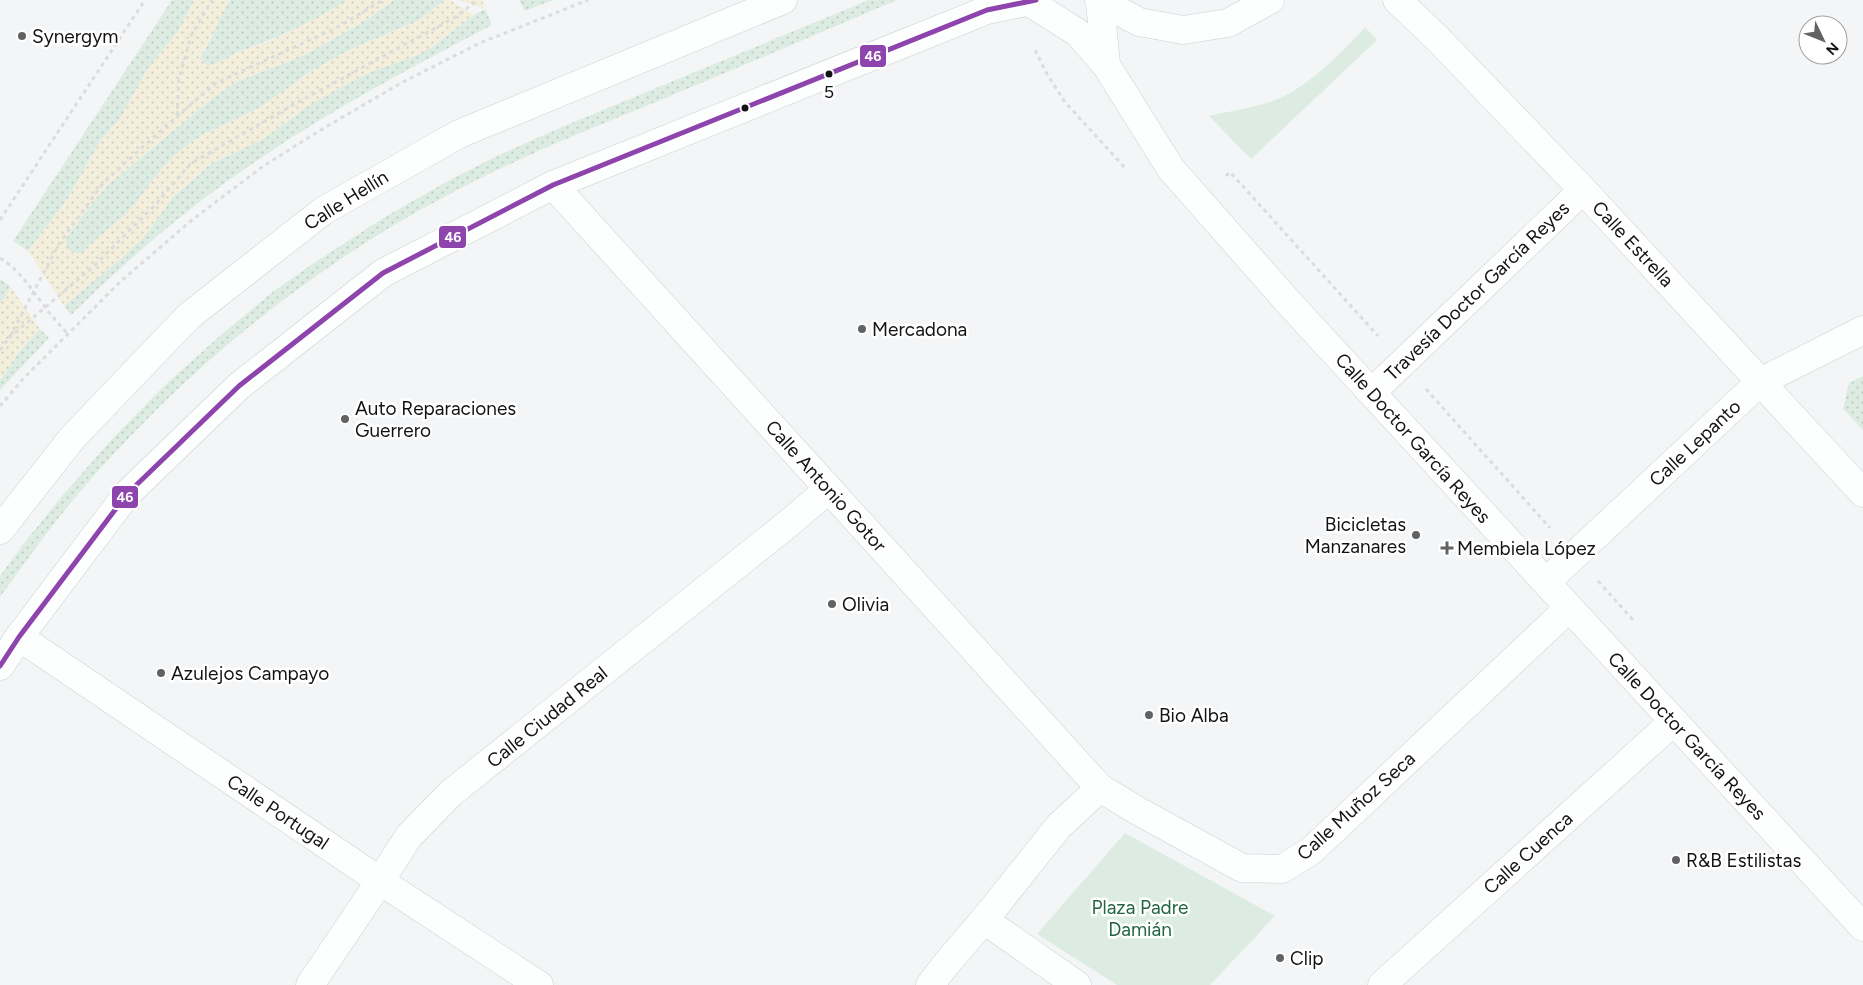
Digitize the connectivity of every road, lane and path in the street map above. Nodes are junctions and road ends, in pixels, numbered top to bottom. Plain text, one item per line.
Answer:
1 (145, 0) edge
2 (212, 0) edge
3 (383, 0) edge
4 (478, 0) edge
5 (588, 0) edge
6 (783, 0) edge
7 (1099, 0) edge
8 (1270, 0) edge
9 (1397, 0) edge
10 (1032, 1) edge
11 (1106, 65) junction
12 (177, 116) junction
13 (553, 185) junction
14 (1583, 190) junction
15 (0, 220) edge
16 (0, 258) edge
17 (34, 291) junction
18 (45, 308) junction
19 (1863, 330) edge
20 (68, 334) junction
21 (9, 338) junction
22 (0, 350) edge
23 (1760, 382) junction
24 (1372, 392) junction
25 (0, 406) edge
26 (828, 489) junction
27 (1863, 493) edge
28 (0, 530) edge
29 (1546, 582) junction
30 (1569, 608) junction
31 (19, 637) junction
32 (0, 666) edge
33 (1674, 721) junction
34 (1100, 788) junction
35 (380, 881) junction
36 (984, 920) junction
37 (1863, 927) edge
38 (310, 985) edge
39 (539, 985) edge
40 (930, 985) edge
41 (1077, 985) edge
42 (1382, 985) edge

1 - 15 path
2 - 12 path
3 - 12 path
4 - 18 path
5 - 20 path
6 - 28 street, Calle Hellín
7 - 8 street
7 - 11 street, Calle Doctor García Reyes
9 - 14 street, Calle Estrella
10 - 11 street, Calle Doctor García Reyes
10 - 13 street
11 - 24 street, Calle Doctor García Reyes
12 - 17 path
13 - 26 street, Calle Antonio Gotor
13 - 31 street
14 - 23 street, Calle Estrella
14 - 24 street, Travesía Doctor García Reyes
16 - 17 path
17 - 18 path
17 - 21 path
18 - 20 path
18 - 21 path
19 - 23 street, Calle Lepanto
20 - 25 path
21 - 22 path
23 - 27 street, Calle Estrella
23 - 29 street, Calle Lepanto
24 - 29 street, Calle Doctor García Reyes
26 - 34 street, Calle Antonio Gotor
26 - 35 street, Calle Ciudad Real
29 - 30 street, Calle Doctor García Reyes
30 - 33 street, Calle Doctor García Reyes
30 - 34 street, Calle Muñoz Seca
31 - 32 street
31 - 35 street, Calle Portugal
33 - 37 street, Calle Doctor García Reyes
33 - 42 street, Calle Cuenca
34 - 36 street
35 - 38 street, Calle Ciudad Real
35 - 39 street, Calle Portugal
36 - 40 street
36 - 41 street

